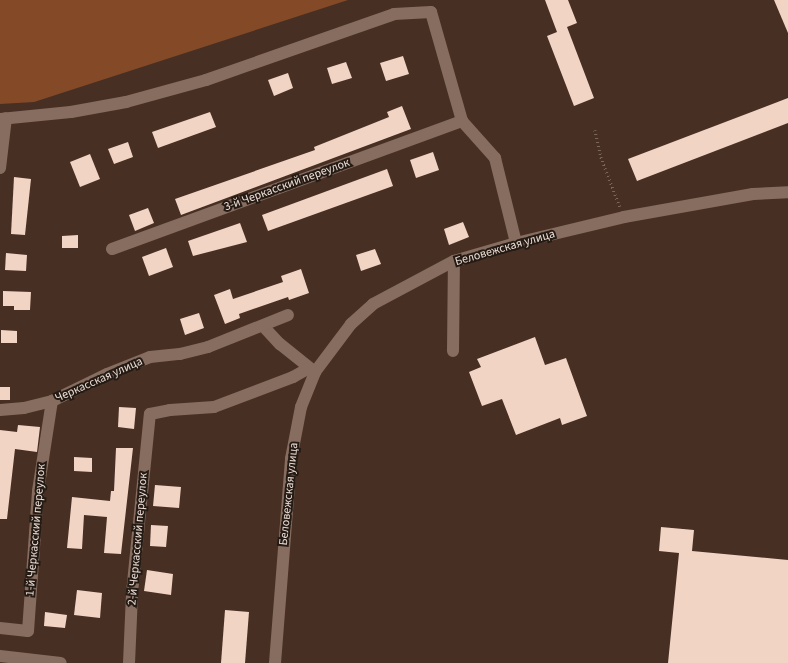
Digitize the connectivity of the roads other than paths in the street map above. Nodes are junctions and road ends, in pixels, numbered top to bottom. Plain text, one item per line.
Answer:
1 (3, 118) edge
2 (462, 121) junction
3 (0, 168) edge
4 (788, 192) edge
5 (516, 243) junction
6 (112, 249) dead end
7 (454, 261) junction
8 (288, 315) dead end
9 (263, 326) junction
10 (453, 351) dead end
11 (312, 370) junction
12 (52, 401) junction
13 (0, 410) edge
14 (0, 628) edge
15 (0, 656) edge
16 (61, 663) edge
17 (129, 663) edge
18 (275, 663) edge

1 - 2 street
1 - 3 street
2 - 5 street
2 - 6 street, 3-й Черкасский переулок
4 - 5 street, Беловежская улица
5 - 7 street, Беловежская улица
7 - 10 street
7 - 11 street, Беловежская улица
8 - 9 street, Черкасская улица
9 - 11 street
9 - 12 street, Черкасская улица
11 - 17 street, 2-й Черкасский переулок
11 - 18 street, Беловежская улица
12 - 13 street, Черкасская улица
12 - 14 street, 1-й Черкасский переулок
15 - 16 street

